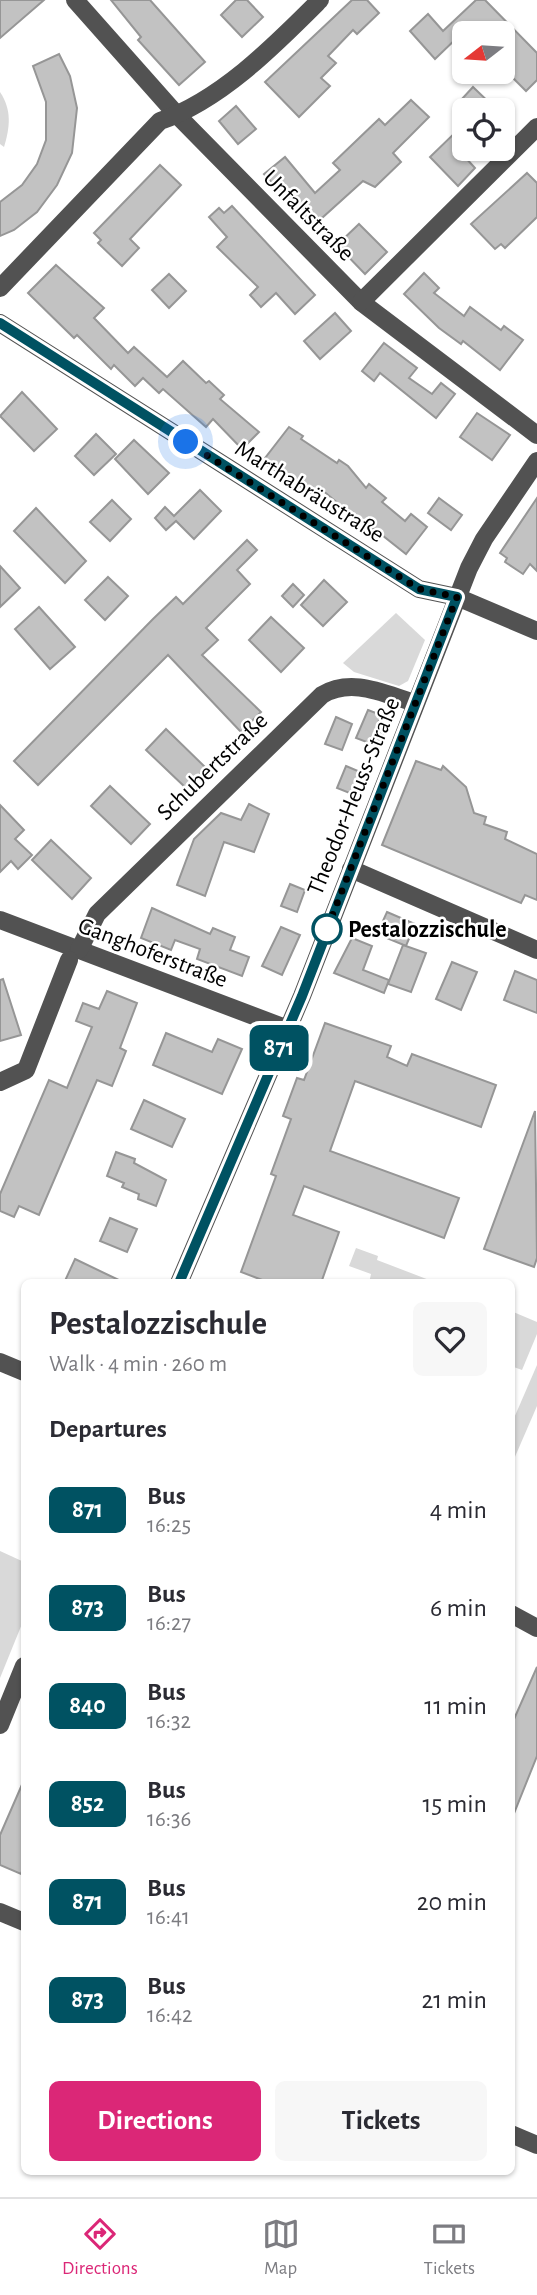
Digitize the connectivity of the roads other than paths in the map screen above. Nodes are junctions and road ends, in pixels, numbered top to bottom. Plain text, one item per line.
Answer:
1 (75, 0) edge
2 (320, 0) edge
3 (177, 115) junction
4 (537, 127) edge
5 (0, 288) edge
6 (361, 302) junction
7 (0, 323) edge
8 (537, 435) edge
9 (537, 461) edge
10 (457, 597) junction
11 (537, 631) edge
12 (415, 704) junction
13 (351, 869) junction
14 (0, 920) edge
15 (537, 950) edge
16 (74, 955) junction
17 (288, 1029) junction
18 (0, 1082) edge
19 (181, 1279) edge
20 (0, 1363) edge
21 (21, 1371) edge
22 (515, 1616) edge
23 (537, 1628) edge
24 (21, 1673) edge
25 (0, 1725) edge
26 (0, 1912) edge
27 (21, 1921) edge
28 (515, 2136) edge
29 (537, 2145) edge

1 - 3 street, Unfaltstraße
2 - 3 street
3 - 5 street
3 - 6 street, Unfaltstraße
4 - 6 street
6 - 8 street, Unfaltstraße
7 - 10 street, Marthabräustraße
9 - 10 street, Theodor-Heuss-Straße
10 - 11 street, Marthabräustraße
10 - 12 street, Theodor-Heuss-Straße
12 - 13 street, Theodor-Heuss-Straße
12 - 16 street, Schubertstraße
13 - 15 street
13 - 17 street, Theodor-Heuss-Straße
14 - 16 street, Ganghoferstraße
16 - 17 street, Ganghoferstraße
16 - 18 street, Schubertstraße
17 - 19 street, Theodor-Heuss-Straße
20 - 21 street
22 - 23 street
24 - 25 street
26 - 27 street
28 - 29 street

